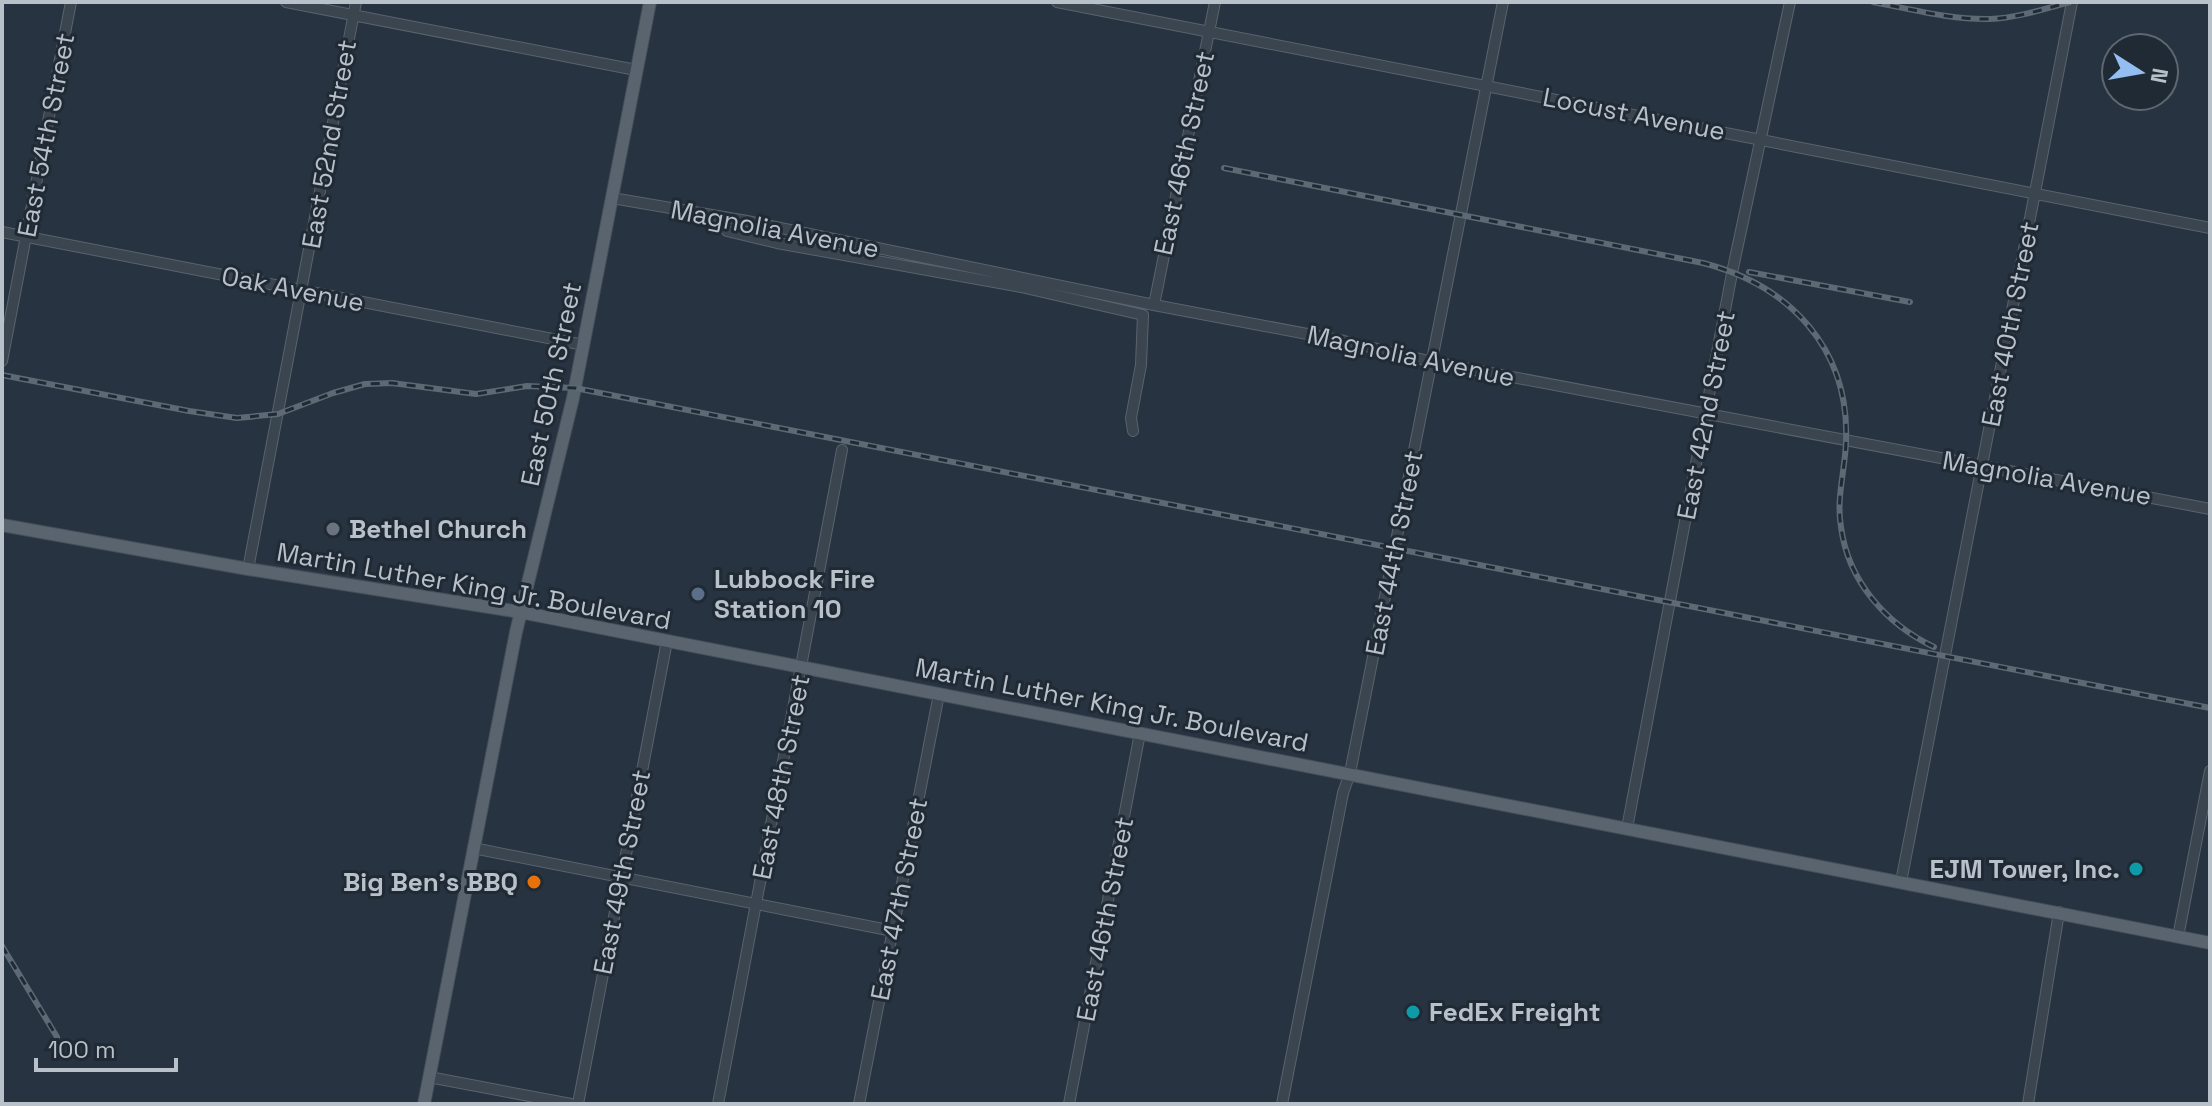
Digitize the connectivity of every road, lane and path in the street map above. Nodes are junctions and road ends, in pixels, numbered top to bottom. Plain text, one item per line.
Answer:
1 (71, 2) edge
2 (286, 2) edge
3 (356, 2) edge
4 (650, 2) edge
5 (1057, 2) edge
6 (1215, 2) edge
7 (1503, 2) edge
8 (1790, 2) edge
9 (2072, 2) edge
10 (353, 15) junction
11 (1209, 32) junction
12 (636, 70) junction
13 (1487, 85) junction
14 (1763, 138) junction
15 (2036, 192) junction
16 (612, 198) junction
17 (2210, 228) edge
18 (727, 231) dead end
19 (2, 232) edge
20 (26, 237) junction
21 (303, 291) junction
22 (1154, 305) junction
23 (584, 345) junction
24 (2, 361) edge
25 (1433, 362) junction
26 (1707, 414) junction
27 (1133, 431) dead end
28 (842, 450) dead end
29 (1983, 467) junction
30 (2210, 509) edge
31 (2, 525) edge
32 (248, 569) junction
33 (520, 612) junction
34 (667, 641) junction
35 (803, 668) junction
36 (939, 694) junction
37 (1140, 733) junction
38 (2210, 771) edge
39 (1350, 773) junction
40 (1627, 828) junction
41 (473, 848) junction
42 (622, 877) junction
43 (1901, 882) junction
44 (757, 905) junction
45 (2059, 912) junction
46 (893, 931) junction
47 (2178, 937) junction
48 (2210, 943) edge
49 (429, 1077) junction
50 (424, 1104) edge
51 (571, 1104) edge
52 (578, 1104) edge
53 (718, 1104) edge
54 (859, 1104) edge
55 (1069, 1104) edge
56 (1282, 1104) edge
57 (2028, 1104) edge

1 - 20 street, East 54th Street
2 - 10 street
3 - 10 street, East 52nd Street
4 - 12 main road, East 50th Street
5 - 11 street, Locust Avenue
6 - 11 street, East 46th Street
7 - 13 street, East 44th Street
8 - 14 street, East 42nd Street
9 - 15 street, East 40th Street
10 - 12 street
10 - 21 street, East 52nd Street
11 - 13 street, Locust Avenue
11 - 22 street, East 46th Street
12 - 16 main road, East 50th Street
13 - 14 street, Locust Avenue
13 - 25 street, East 44th Street
14 - 15 street, Locust Avenue
14 - 26 street, East 42nd Street
15 - 17 street, Locust Avenue
15 - 29 street, East 40th Street
16 - 22 street, Magnolia Avenue
16 - 23 main road, East 50th Street
18 - 27 street
19 - 20 street, Oak Avenue
20 - 21 street, Oak Avenue
20 - 24 street, East 54th Street
21 - 23 street, Oak Avenue
21 - 32 street, East 52nd Street
22 - 25 street, Magnolia Avenue
23 - 33 main road, East 50th Street
25 - 26 street, Magnolia Avenue
25 - 39 street, East 44th Street
26 - 29 street, Magnolia Avenue
26 - 40 street, East 42nd Street
28 - 35 street, East 48th Street
29 - 30 street, Magnolia Avenue
29 - 43 street, East 40th Street
31 - 32 main road, Martin Luther King Jr. Boulevard
32 - 33 main road, Martin Luther King Jr. Boulevard
33 - 34 main road, Martin Luther King Jr. Boulevard
33 - 41 main road, East 50th Street
34 - 35 main road, Martin Luther King Jr. Boulevard
34 - 42 street, East 49th Street
35 - 36 main road, Martin Luther King Jr. Boulevard
35 - 44 street, East 48th Street
36 - 37 main road, Martin Luther King Jr. Boulevard
36 - 46 street, East 47th Street
37 - 39 main road, Martin Luther King Jr. Boulevard
37 - 55 street, East 46th Street
38 - 47 street
39 - 40 main road, Martin Luther King Jr. Boulevard
39 - 56 street, East 44th Street
40 - 43 main road, Martin Luther King Jr. Boulevard
41 - 42 street
41 - 49 main road, East 50th Street
42 - 44 street
42 - 52 street, East 49th Street
43 - 45 main road, Martin Luther King Jr. Boulevard
44 - 46 street
44 - 53 street, East 48th Street
45 - 47 main road, Martin Luther King Jr. Boulevard
45 - 57 street
46 - 54 street, East 47th Street
47 - 48 main road, Martin Luther King Jr. Boulevard
49 - 50 main road, East 50th Street
49 - 51 street

